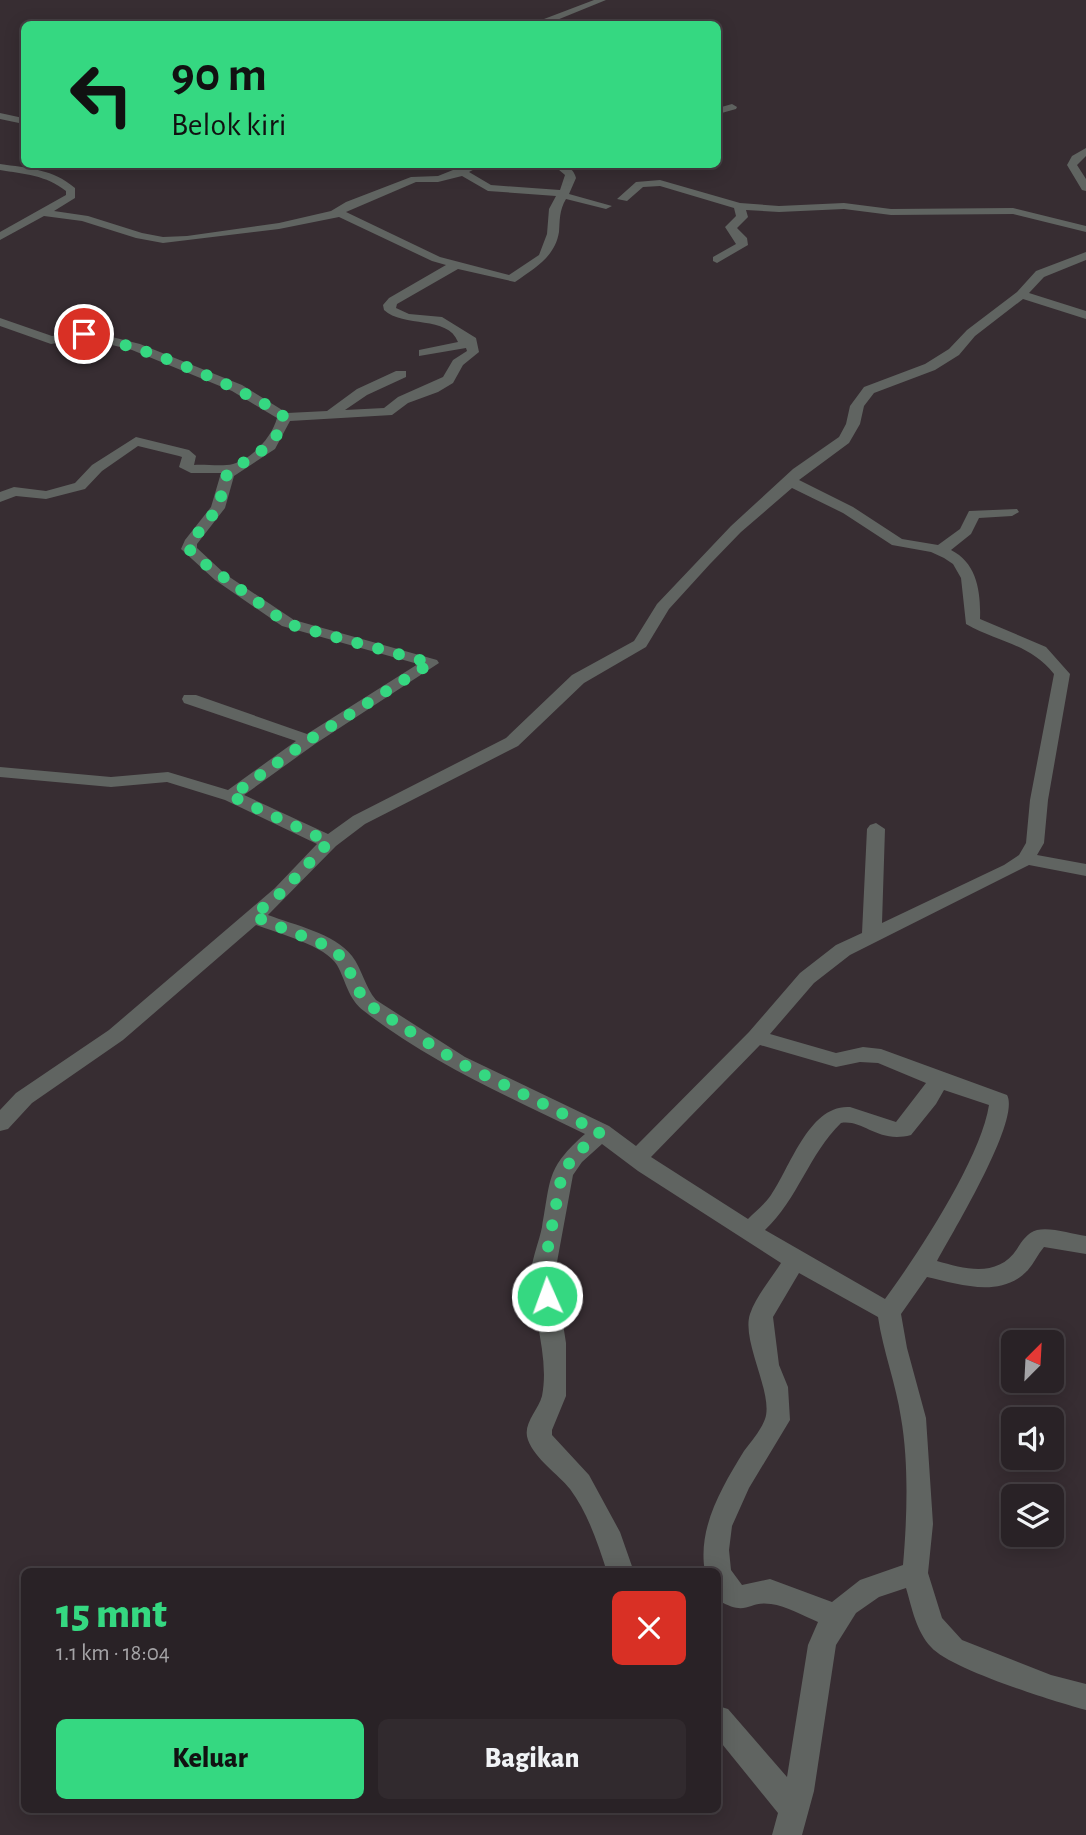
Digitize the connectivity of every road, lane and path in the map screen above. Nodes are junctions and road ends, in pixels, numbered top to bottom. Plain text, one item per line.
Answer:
1 (602, 0) edge
2 (547, 21) edge
3 (732, 107) dead end
4 (721, 110) edge
5 (0, 116) edge
6 (19, 120) dead end
7 (1086, 151) edge
8 (0, 167) edge
9 (463, 168) edge
10 (564, 168) edge
11 (462, 173) junction
12 (1086, 188) edge
13 (561, 194) junction
14 (623, 199) dead end
15 (606, 206) dead end
16 (739, 206) junction
17 (45, 213) junction
18 (336, 213) junction
19 (1086, 229) edge
20 (0, 237) edge
21 (1086, 256) edge
22 (717, 259) dead end
23 (454, 266) junction
24 (1023, 293) junction
25 (1086, 305) edge
26 (1086, 315) edge
27 (0, 322) edge
28 (461, 334) junction
29 (424, 353) dead end
30 (401, 374) dead end
31 (331, 414) junction
32 (284, 417) junction
33 (235, 468) junction
34 (791, 481) junction
35 (0, 498) edge
36 (1012, 512) dead end
37 (941, 550) junction
38 (190, 699) dead end
39 (309, 740) junction
40 (0, 772) edge
41 (231, 796) junction
42 (876, 829) dead end
43 (329, 842) junction
44 (1026, 859) junction
45 (1086, 870) edge
46 (253, 916) junction
47 (872, 935) junction
48 (756, 1037) junction
49 (938, 1080) junction
50 (0, 1123) edge
51 (600, 1132) junction
52 (637, 1158) junction
53 (750, 1230) junction
54 (1086, 1245) edge
55 (796, 1260) junction
56 (922, 1267) junction
57 (889, 1312) junction
58 (620, 1568) edge
59 (718, 1568) edge
60 (915, 1573) junction
61 (721, 1576) edge
62 (836, 1616) junction
63 (1086, 1698) edge
64 (721, 1722) edge
65 (791, 1822) edge

1 - 2 street
3 - 4 street
5 - 6 street
7 - 12 street
8 - 17 street
9 - 11 street
10 - 13 street
11 - 13 street
11 - 18 street
13 - 15 street
13 - 23 street
14 - 16 street
16 - 19 street
16 - 22 street
17 - 18 street
17 - 20 street
18 - 23 street
21 - 24 street
23 - 28 street
24 - 25 street
24 - 26 street
24 - 34 street
27 - 32 street
28 - 29 street
28 - 31 street
30 - 31 street
31 - 32 street
32 - 33 street
33 - 35 street
33 - 39 street
34 - 37 street
34 - 43 street
36 - 37 street
37 - 44 street
38 - 39 street
39 - 41 street
40 - 41 street
41 - 43 street
42 - 47 street
43 - 46 street
44 - 45 street
44 - 47 street
46 - 50 street
46 - 51 street
47 - 48 street
48 - 49 street
48 - 52 street
49 - 53 street
49 - 56 street
51 - 52 street
51 - 58 street
52 - 53 street
53 - 55 street
54 - 56 street
55 - 57 street
55 - 59 street
56 - 57 street
57 - 60 street
60 - 62 street
60 - 63 street
61 - 62 street
62 - 65 street
64 - 65 street

